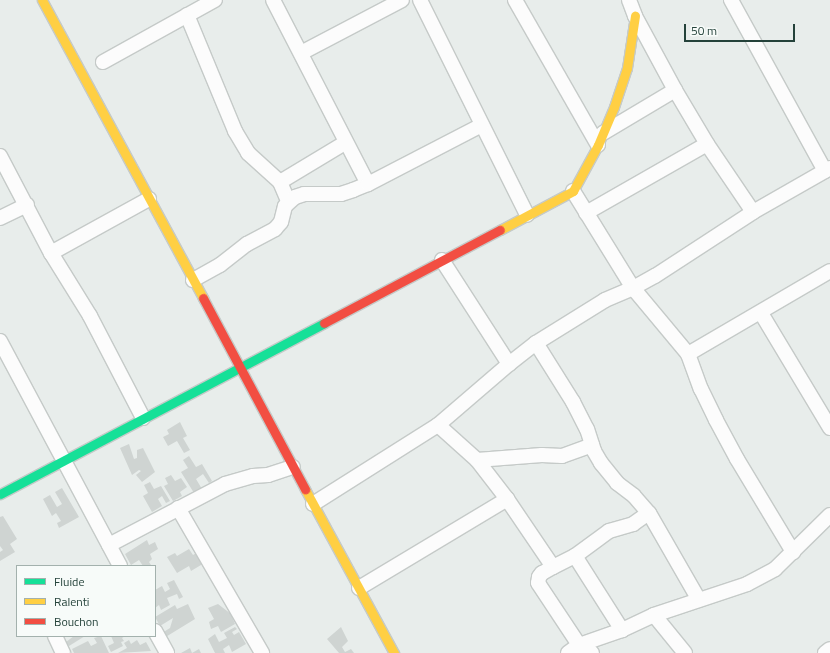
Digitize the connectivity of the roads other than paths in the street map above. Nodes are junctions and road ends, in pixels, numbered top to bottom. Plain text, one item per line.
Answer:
1 (42, 0) edge
2 (215, 0) edge
3 (273, 0) edge
4 (402, 0) edge
5 (420, 0) edge
6 (515, 0) edge
7 (629, 0) edge
8 (731, 0) edge
9 (187, 15) junction
10 (635, 16) junction
11 (301, 53) junction
12 (103, 62) dead end
13 (675, 90) junction
14 (482, 125) junction
15 (600, 139) junction
16 (345, 143) junction
17 (707, 144) junction
18 (0, 156) edge
19 (827, 170) edge
20 (280, 182) junction
21 (368, 184) junction
22 (573, 191) junction
23 (149, 199) junction
24 (288, 201) junction
25 (27, 205) junction
26 (753, 212) junction
27 (586, 213) junction
28 (527, 215) junction
29 (0, 218) edge
30 (51, 253) junction
31 (442, 260) junction
32 (830, 271) edge
33 (193, 280) junction
34 (633, 288) junction
35 (761, 313) junction
36 (0, 341) edge
37 (536, 344) junction
38 (688, 354) junction
39 (509, 364) junction
40 (240, 367) junction
41 (143, 418) junction
42 (438, 425) junction
43 (830, 428) edge
44 (592, 445) junction
45 (64, 460) junction
46 (477, 460) junction
47 (293, 467) junction
48 (0, 494) edge
49 (507, 499) junction
50 (313, 504) junction
51 (178, 508) junction
52 (649, 513) junction
53 (830, 515) edge
54 (109, 545) junction
55 (793, 552) junction
56 (575, 556) junction
57 (119, 565) edge
58 (553, 567) junction
59 (358, 588) junction
60 (698, 600) junction
61 (654, 615) junction
62 (622, 630) junction
63 (156, 633) edge
64 (55, 637) edge
65 (573, 649) edge
66 (830, 650) edge
67 (391, 652) edge
68 (63, 653) edge
69 (167, 653) edge
70 (262, 653) edge
71 (592, 653) edge
72 (685, 653) edge
73 (825, 653) edge

1 - 23 street
2 - 9 street
3 - 11 street
4 - 11 street
5 - 14 street
6 - 15 street
7 - 10 street
8 - 19 street
9 - 12 street
9 - 20 street
10 - 13 street
10 - 15 street
11 - 16 street
13 - 15 street
13 - 17 street
14 - 21 street
14 - 28 street
15 - 22 street
16 - 20 street
16 - 21 street
17 - 26 street
17 - 27 street
18 - 25 street
19 - 26 street
20 - 24 street
21 - 24 street
22 - 27 street
22 - 28 street
23 - 30 street
23 - 33 street
24 - 33 street
25 - 29 street
25 - 30 street
26 - 34 street
27 - 34 street
28 - 31 street
30 - 41 street
31 - 39 street
31 - 40 street
32 - 35 street
33 - 40 street
34 - 37 street
34 - 38 street
35 - 38 street
35 - 43 street
36 - 45 street
37 - 39 street
37 - 44 street
38 - 55 street
39 - 42 street
40 - 41 street
40 - 47 street
41 - 45 street
42 - 46 street
42 - 50 street
44 - 46 street
44 - 52 street
45 - 48 street
45 - 54 street
46 - 49 street
47 - 50 street
47 - 51 street
49 - 58 street
49 - 59 street
50 - 59 street
51 - 54 street
51 - 70 street
52 - 56 street
52 - 60 street
53 - 55 street
54 - 57 street
55 - 60 street
56 - 58 street
56 - 62 street
58 - 65 street
59 - 67 street
60 - 61 street
61 - 62 street
61 - 72 street
62 - 65 street
63 - 69 street
64 - 68 street
65 - 71 street
66 - 73 street

